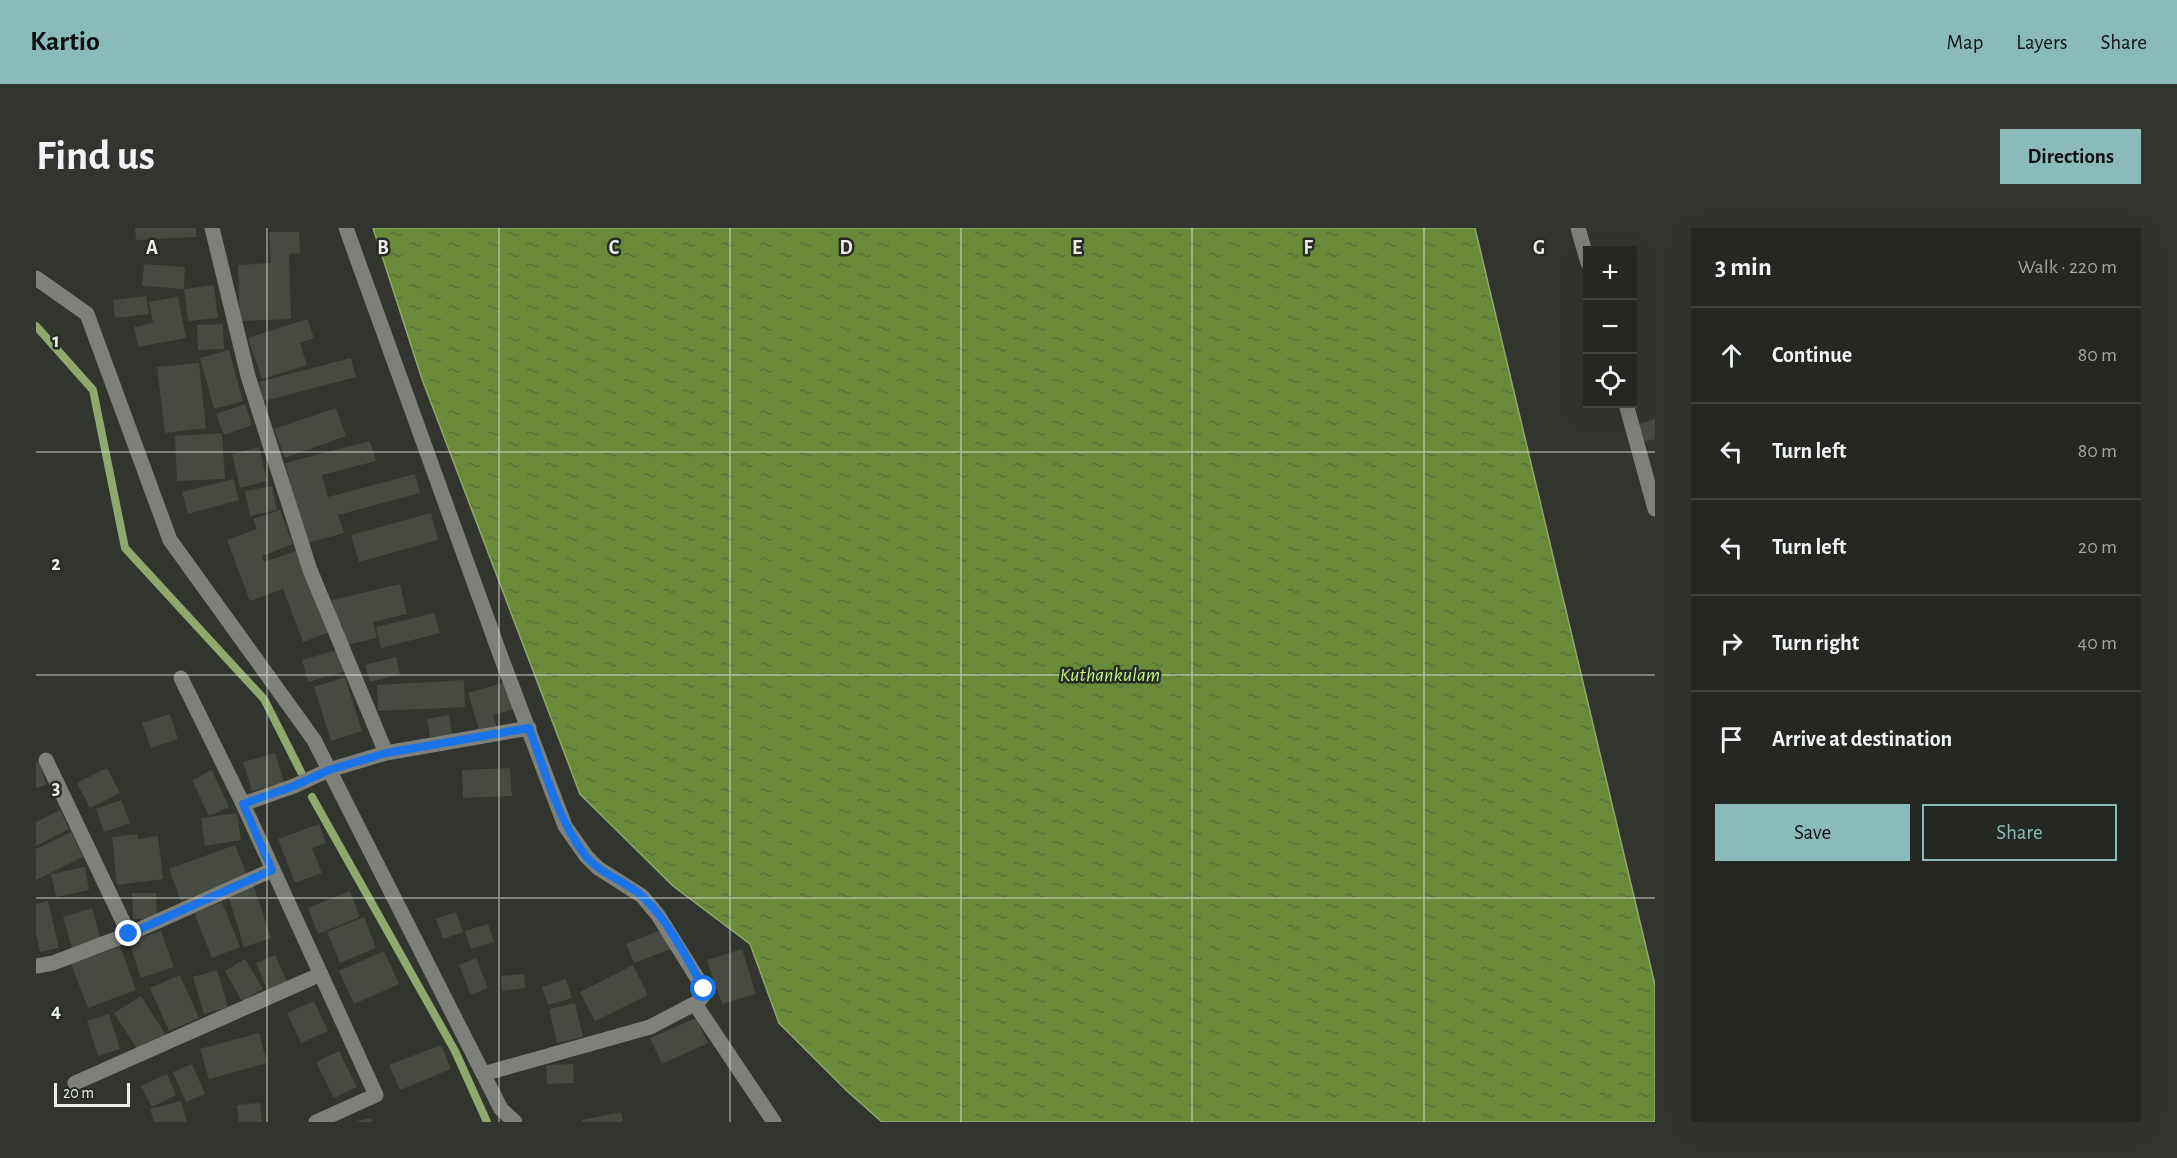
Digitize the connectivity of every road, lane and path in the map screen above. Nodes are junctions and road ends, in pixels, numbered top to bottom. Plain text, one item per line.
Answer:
1 (212, 228) edge
2 (346, 228) edge
3 (1578, 228) edge
4 (1583, 247) edge
5 (36, 278) edge
6 (1627, 408) edge
7 (1655, 509) edge
8 (181, 678) dead end
9 (529, 728) junction
10 (386, 753) junction
11 (46, 760) dead end
12 (329, 770) junction
13 (243, 804) junction
14 (272, 870) junction
15 (129, 934) junction
16 (36, 966) edge
17 (321, 974) junction
18 (695, 1004) junction
19 (483, 1074) junction
20 (75, 1083) dead end
21 (316, 1122) edge
22 (515, 1122) edge
23 (774, 1122) edge

1 - 10 street
2 - 9 street
3 - 4 street
5 - 12 street
6 - 7 street
8 - 13 street
9 - 10 street
9 - 18 street
10 - 12 street
11 - 15 street
12 - 13 street
12 - 19 street
13 - 14 street
14 - 15 street
14 - 17 street
15 - 16 street
17 - 20 street
17 - 21 street
18 - 19 street
18 - 23 street
19 - 22 street

